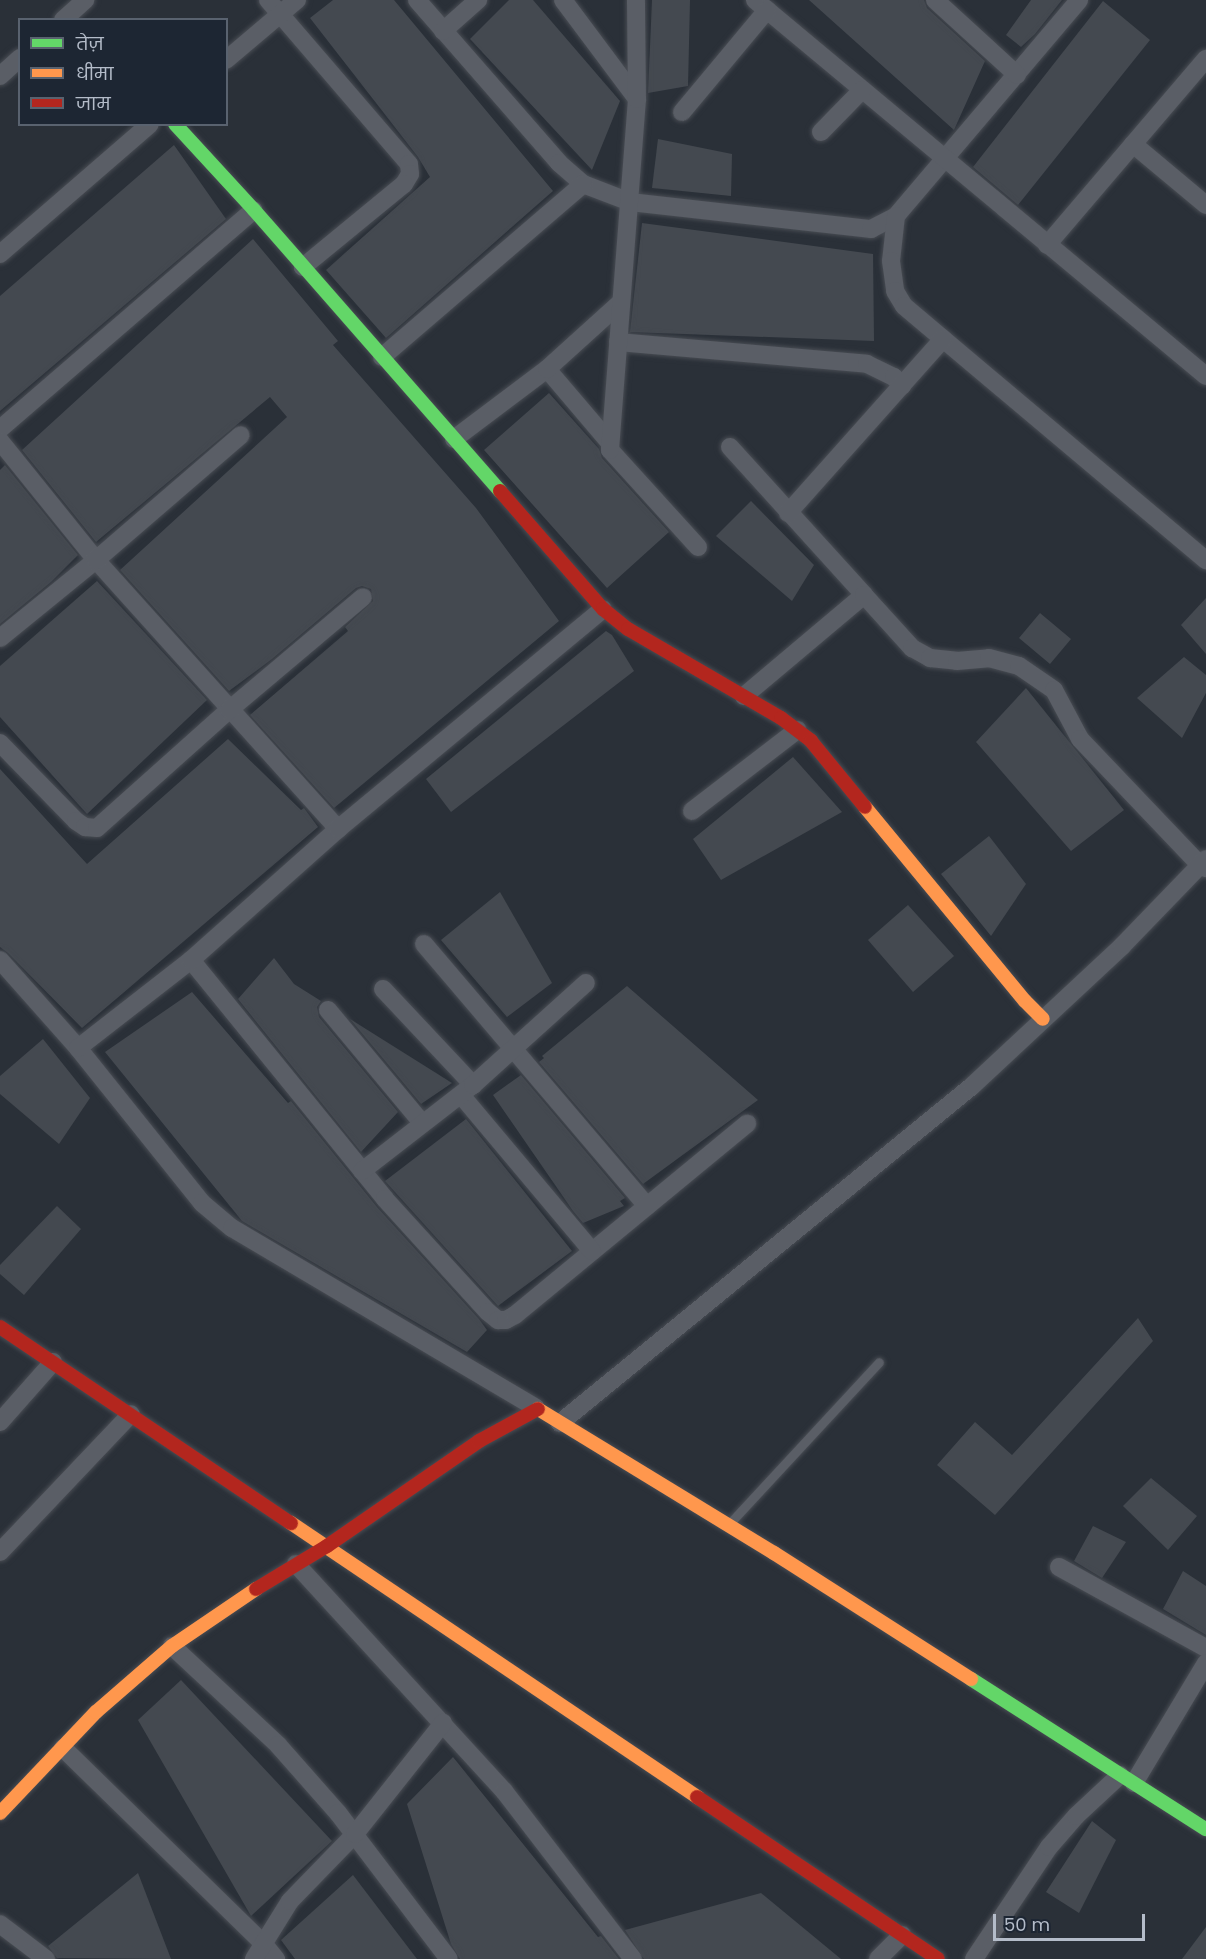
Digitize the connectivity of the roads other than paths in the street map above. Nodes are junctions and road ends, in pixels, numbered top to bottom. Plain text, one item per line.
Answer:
1 (85, 0) edge
2 (268, 0) edge
3 (297, 0) edge
4 (417, 0) edge
5 (478, 0) edge
6 (563, 0) edge
7 (636, 0) edge
8 (935, 0) edge
9 (1079, 0) edge
10 (761, 5) edge
11 (280, 14) junction
12 (65, 18) edge
13 (443, 31) junction
14 (228, 58) edge
15 (1206, 59) edge
16 (18, 60) edge
17 (0, 75) edge
18 (1017, 75) junction
19 (862, 90) junction
20 (637, 99) junction
21 (682, 112) dead end
22 (148, 126) edge
23 (177, 126) edge
24 (821, 132) dead end
25 (1133, 144) junction
26 (945, 160) junction
27 (583, 184) junction
28 (630, 202) junction
29 (1206, 205) edge
30 (254, 210) junction
31 (896, 216) junction
32 (1047, 245) junction
33 (0, 254) edge
34 (303, 267) junction
35 (620, 303) junction
36 (943, 339) junction
37 (618, 342) junction
38 (382, 357) junction
39 (547, 369) junction
40 (1206, 376) edge
41 (902, 386) junction
42 (0, 429) edge
43 (241, 435) dead end
44 (454, 439) junction
45 (0, 441) edge
46 (730, 447) dead end
47 (610, 450) junction
48 (788, 513) junction
49 (698, 547) dead end
50 (96, 560) junction
51 (1206, 560) edge
52 (864, 595) junction
53 (363, 597) dead end
54 (603, 609) junction
55 (0, 638) edge
56 (744, 696) junction
57 (229, 710) junction
58 (797, 730) junction
59 (0, 743) edge
60 (692, 811) dead end
61 (338, 829) junction
62 (1204, 864) edge
63 (424, 944) dead end
64 (0, 960) edge
65 (191, 960) junction
66 (586, 983) dead end
67 (383, 989) dead end
68 (328, 1010) dead end
69 (1043, 1019) junction
70 (78, 1048) junction
71 (514, 1049) junction
72 (467, 1090) junction
73 (422, 1123) junction
74 (747, 1124) dead end
75 (362, 1171) junction
76 (647, 1206) junction
77 (592, 1251) junction
78 (0, 1327) edge
79 (53, 1362) junction
80 (879, 1362) dead end
81 (536, 1408) junction
82 (131, 1414) junction
83 (0, 1422) edge
84 (560, 1422) junction
85 (728, 1525) junction
86 (327, 1546) junction
87 (0, 1552) edge
88 (296, 1564) junction
89 (1059, 1567) dead end
90 (172, 1646) junction
91 (1206, 1648) edge
92 (1206, 1663) edge
93 (443, 1723) junction
94 (63, 1748) junction
95 (1127, 1779) junction
96 (0, 1813) edge
97 (1206, 1830) edge
98 (355, 1833) junction
99 (0, 1924) edge
100 (902, 1935) junction
101 (263, 1943) junction
102 (46, 1959) edge
103 (254, 1959) edge
104 (276, 1959) edge
105 (449, 1959) edge
106 (633, 1959) edge
107 (878, 1959) edge
108 (938, 1959) edge
109 (974, 1959) edge

1 - 12 street
2 - 11 street
3 - 11 street
4 - 13 street
5 - 13 street
6 - 20 street
7 - 20 street
8 - 18 street
9 - 18 street
10 - 19 street
10 - 21 street
11 - 14 street
11 - 34 street
13 - 27 street
15 - 25 street
16 - 17 street
18 - 26 street
19 - 24 street
19 - 26 street
20 - 28 street
22 - 33 street
23 - 30 street
25 - 29 street
25 - 32 street
26 - 31 street
26 - 32 street
27 - 28 street
27 - 38 street
28 - 31 street
28 - 35 street
30 - 34 street
30 - 42 street
31 - 36 street
32 - 40 street
34 - 38 street
35 - 37 street
35 - 39 street
36 - 41 street
36 - 51 street
37 - 41 street
37 - 47 street
38 - 44 street
39 - 44 street
39 - 47 street
41 - 48 street
43 - 50 street
44 - 54 street
45 - 50 street
46 - 48 street
47 - 49 street
48 - 52 street
50 - 55 street
50 - 57 street
52 - 56 street
52 - 62 street
53 - 57 street
54 - 56 street
54 - 61 street
56 - 58 street
57 - 59 street
57 - 61 street
58 - 60 street
58 - 69 street
61 - 65 street
62 - 69 street
63 - 71 street
64 - 70 street
65 - 70 street
65 - 75 street
66 - 71 street
67 - 72 street
68 - 73 street
69 - 84 street
70 - 81 street
71 - 72 street
71 - 76 street
72 - 73 street
72 - 77 street
73 - 75 street
74 - 76 street
75 - 77 street
76 - 77 street
78 - 79 street
79 - 82 street
79 - 83 street
80 - 85 lane
81 - 84 street
81 - 86 street
82 - 86 street
82 - 87 street
84 - 85 street
85 - 95 street
86 - 88 street
86 - 100 street
88 - 90 street
88 - 93 street
89 - 91 street
90 - 94 street
90 - 98 street
92 - 95 street
93 - 98 street
93 - 106 street
94 - 96 street
94 - 101 street
95 - 97 street
95 - 109 street
98 - 101 street
98 - 105 street
99 - 102 street
100 - 107 street
100 - 108 street
101 - 103 street
101 - 104 street

